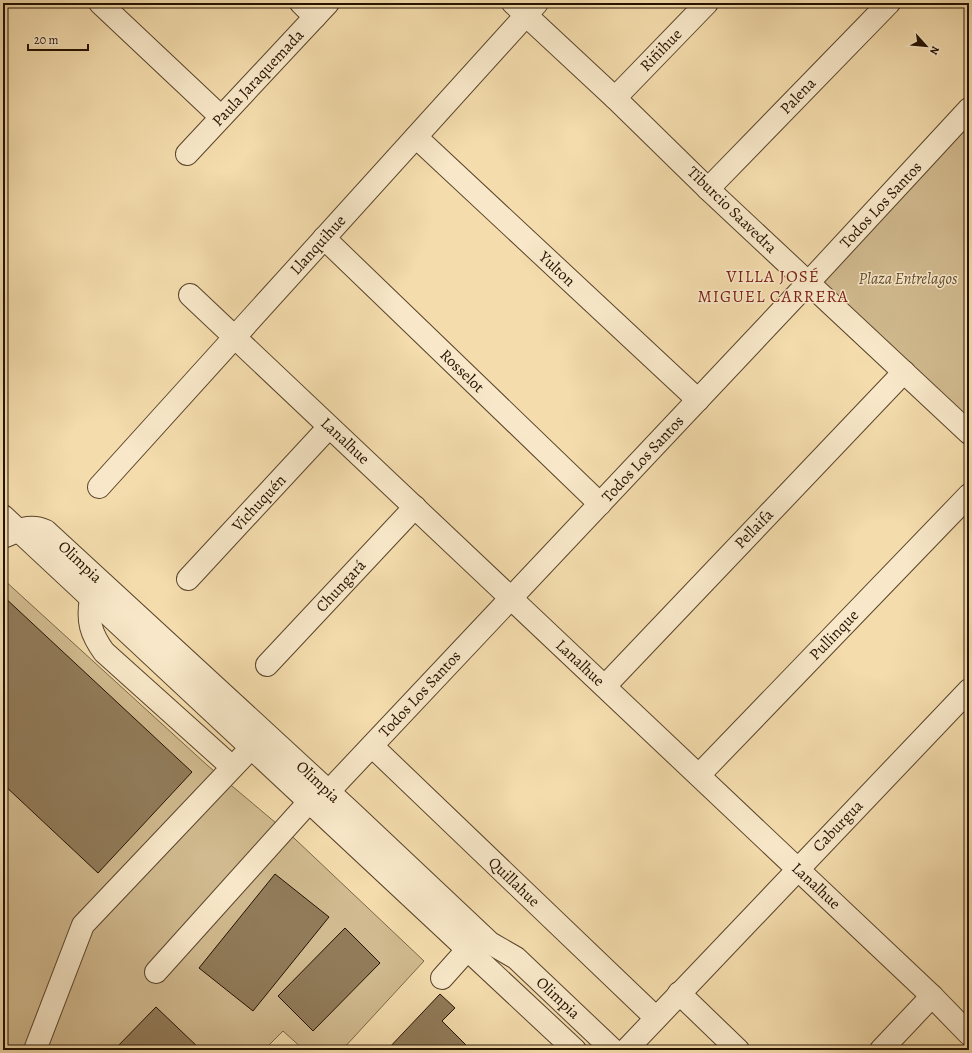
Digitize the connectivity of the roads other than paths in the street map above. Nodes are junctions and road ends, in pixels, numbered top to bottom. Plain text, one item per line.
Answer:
1 (100, 3) edge
2 (706, 3) edge
3 (889, 3) edge
4 (525, 7) edge
5 (315, 8) edge
6 (615, 98) junction
7 (969, 109) edge
8 (221, 117) junction
9 (416, 137) junction
10 (187, 154) dead end
11 (708, 188) junction
12 (324, 238) junction
13 (808, 283) junction
14 (190, 295) dead end
15 (235, 338) junction
16 (904, 372) junction
17 (698, 400) junction
18 (330, 427) junction
19 (969, 433) edge
20 (99, 487) dead end
21 (969, 495) edge
22 (600, 504) junction
23 (415, 507) junction
24 (3, 516) edge
25 (11, 534) edge
26 (188, 579) dead end
27 (511, 598) junction
28 (91, 599) junction
29 (267, 665) dead end
30 (605, 686) junction
31 (969, 690) edge
32 (372, 746) junction
33 (251, 748) junction
34 (232, 767) junction
35 (699, 775) junction
36 (317, 800) junction
37 (798, 869) junction
38 (468, 950) junction
39 (156, 972) dead end
40 (442, 978) dead end
41 (679, 993) junction
42 (932, 996) junction
43 (656, 1018) junction
44 (969, 1034) edge
45 (35, 1050) edge
46 (574, 1050) edge
47 (613, 1050) edge
48 (626, 1050) edge
49 (738, 1050) edge
50 (881, 1050) edge

1 - 8 street
2 - 6 street, Riñihue
3 - 11 street, Palena
4 - 6 street, Tiburcio Saavedra
4 - 9 street, Llanquihue
5 - 8 street, Paula Jaraquemada
6 - 11 street, Tiburcio Saavedra
7 - 13 street, Todos Los Santos
8 - 10 street, Paula Jaraquemada
9 - 12 street, Llanquihue
9 - 17 street, Yulton
11 - 13 street, Tiburcio Saavedra
12 - 15 street, Llanquihue
12 - 22 street, Rosselot
13 - 16 street, Tiburcio Saavedra
13 - 17 street, Todos Los Santos
14 - 15 street, Lanalhue
15 - 18 street, Lanalhue
15 - 20 street, Llanquihue
16 - 19 street, Tiburcio Saavedra
16 - 30 street, Pellaifa
17 - 22 street, Todos Los Santos
18 - 23 street, Lanalhue
18 - 26 street, Vichuquén
21 - 35 street, Pullinque
22 - 27 street, Todos Los Santos
23 - 27 street, Lanalhue
23 - 29 street, Chungará
24 - 25 street, Olimpia
25 - 28 street, Olimpia
25 - 36 street, Olimpia
27 - 30 street, Lanalhue
27 - 32 street, Todos Los Santos
28 - 33 street, Olimpia
28 - 34 street
30 - 35 street, Lanalhue
31 - 37 street, Caburgua
32 - 36 street, Todos Los Santos
32 - 43 street, Quillahue
33 - 34 street
33 - 36 street, Olimpia
34 - 45 street
35 - 37 street, Lanalhue
36 - 38 street, Olimpia
36 - 39 street, Todos Los Santos
36 - 47 street, Olimpia
37 - 41 street, Caburgua
37 - 42 street, Lanalhue
38 - 40 street
38 - 46 street, Olimpia
41 - 43 street, Caburgua
41 - 49 street
42 - 44 street, Lanalhue
42 - 50 street
43 - 48 street, Caburgua

